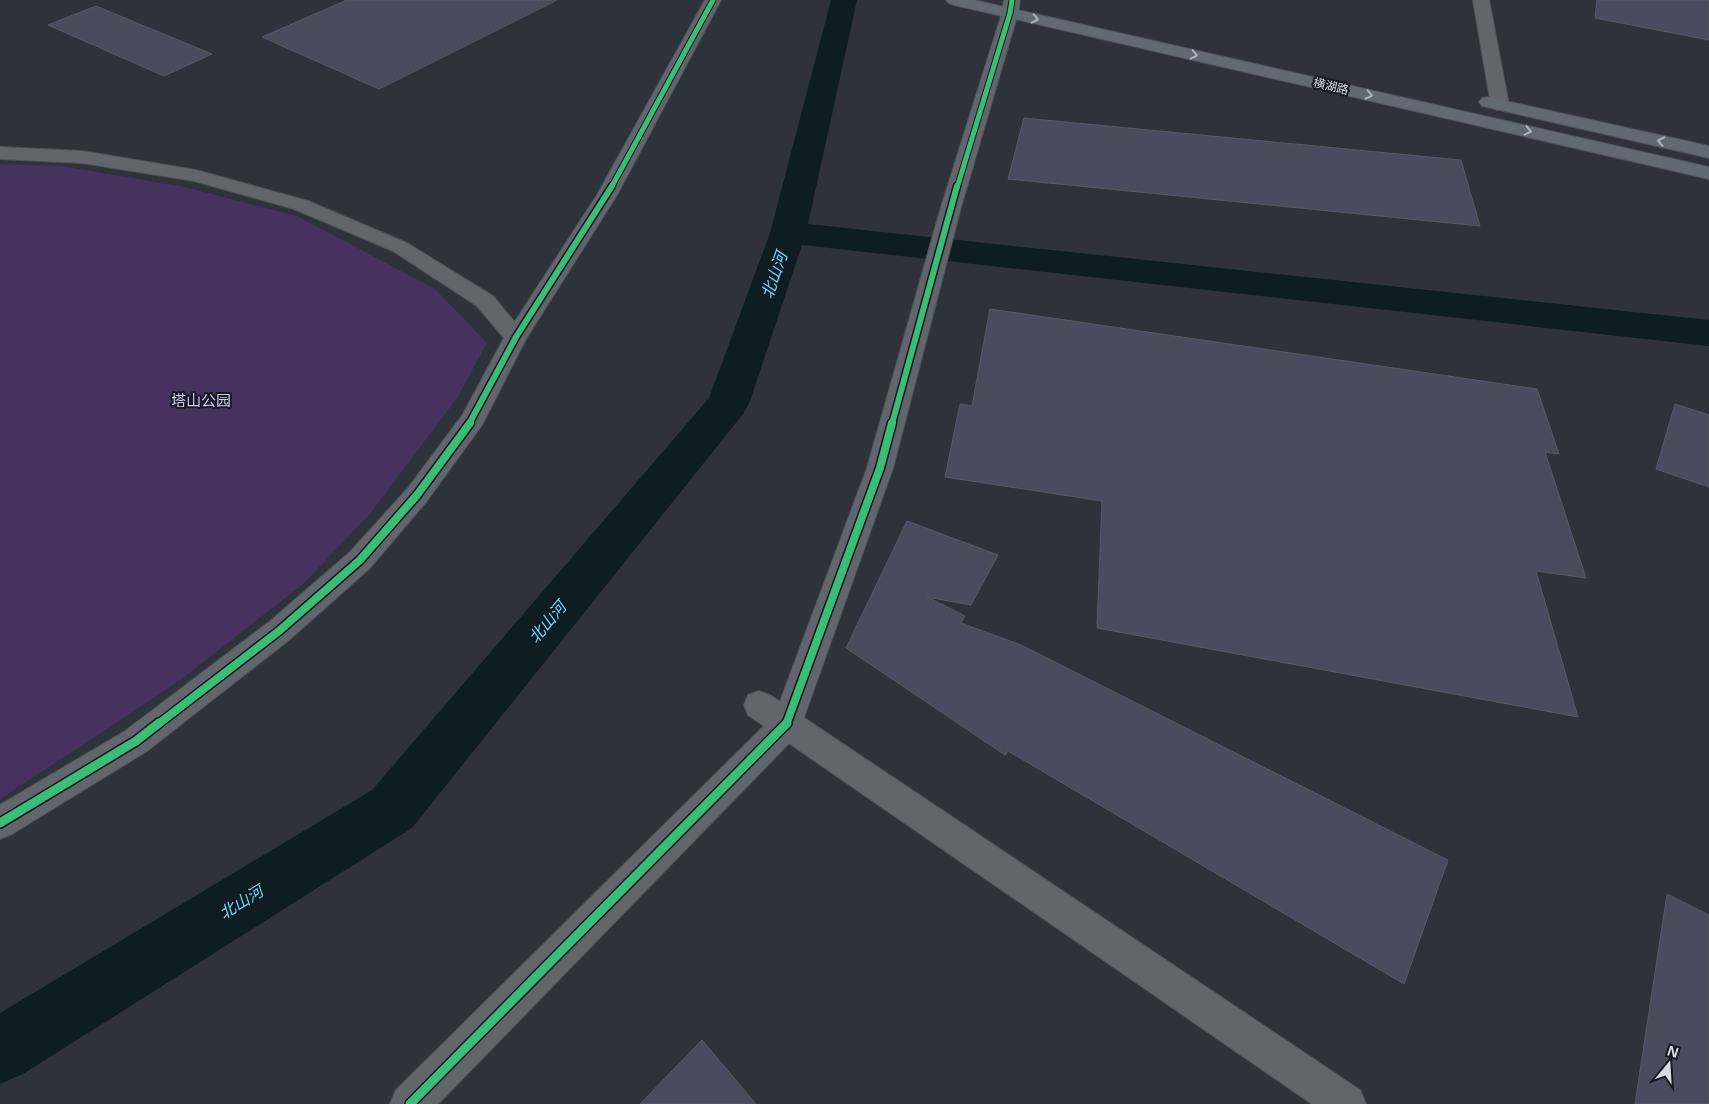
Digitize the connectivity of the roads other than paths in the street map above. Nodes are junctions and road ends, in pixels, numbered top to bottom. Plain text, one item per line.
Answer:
1 (713, 0) edge
2 (954, 0) edge
3 (1481, 0) edge
4 (1011, 7) edge
5 (1471, 98) dead end
6 (1500, 105) junction
7 (1709, 152) edge
8 (0, 153) edge
9 (1709, 173) edge
10 (516, 337) junction
11 (773, 715) junction
12 (0, 823) edge
13 (410, 1104) edge
14 (1346, 1104) edge

1 - 10 street
2 - 4 highway, 横湖路
3 - 6 street
4 -> 9 highway, 横湖路
4 - 11 street
5 - 6 highway
7 -> 6 highway
8 - 10 street
10 - 12 street
11 - 13 street
11 - 14 street

